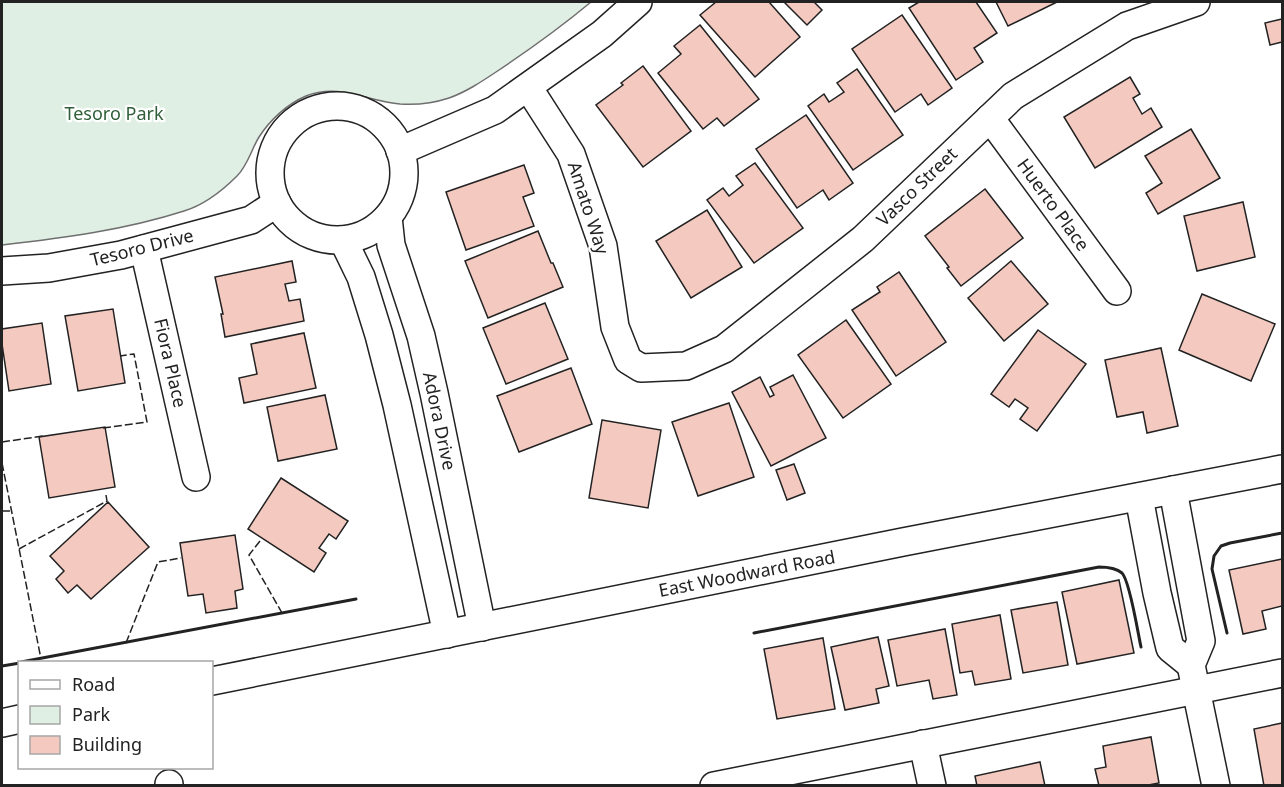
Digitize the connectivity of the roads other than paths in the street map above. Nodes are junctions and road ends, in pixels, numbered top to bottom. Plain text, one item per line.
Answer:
1 (638, 2) edge
2 (1196, 2) edge
3 (528, 87) junction
4 (990, 118) junction
5 (400, 151) junction
6 (277, 203) junction
7 (388, 217) junction
8 (344, 240) junction
9 (144, 249) junction
10 (2, 271) edge
11 (1117, 291) dead end
12 (640, 368) joint
13 (1282, 469) edge
14 (196, 477) dead end
15 (1173, 490) junction
16 (1139, 497) junction
17 (483, 627) junction
18 (447, 634) junction
19 (1282, 673) edge
20 (1193, 677) junction
21 (213, 681) edge
22 (18, 719) edge
23 (2, 723) edge
24 (923, 744) junction
25 (714, 786) edge
26 (932, 786) edge
27 (1216, 786) edge

1 - 3 street
2 - 4 street, Vasco Street
3 - 5 street
3 - 12 street, Amato Way
4 - 11 street, Huerto Place
4 - 12 street, Vasco Street
5 - 6 street
5 - 7 street
6 - 8 street
6 - 9 street, Tesoro Drive
7 - 8 street
7 - 17 street, Adora Drive
8 - 18 street, Adora Drive
9 - 10 street, Tesoro Drive
9 - 14 street, Fiora Place
13 - 15 street, East Woodward Road
15 - 16 street, East Woodward Road
15 - 20 street
16 - 17 street, East Woodward Road
16 - 20 street
17 - 18 street, East Woodward Road
18 - 21 street, East Woodward Road
19 - 20 street
20 - 24 street
20 - 27 street
22 - 23 street
24 - 25 street
24 - 26 street

